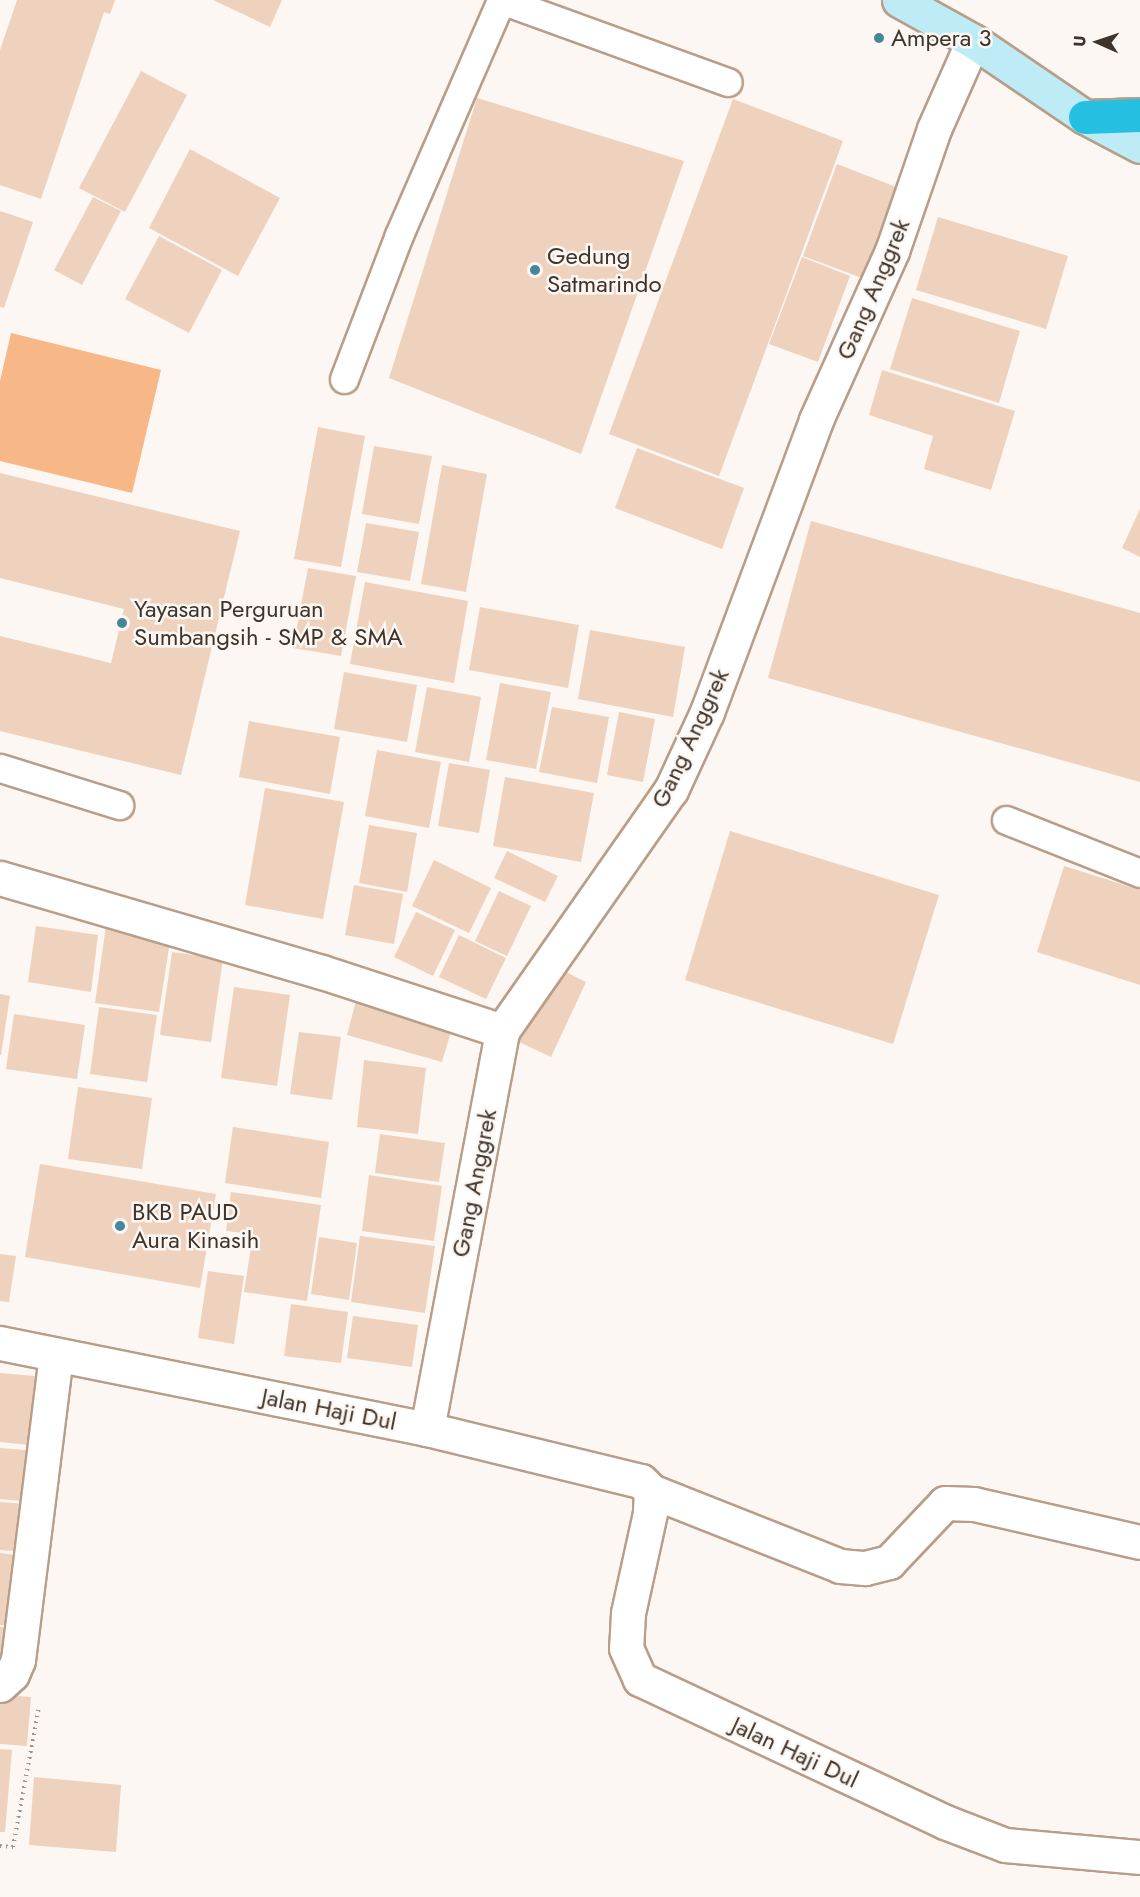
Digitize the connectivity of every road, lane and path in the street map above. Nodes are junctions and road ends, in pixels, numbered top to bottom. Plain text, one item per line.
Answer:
1 (501, 0) edge
2 (899, 0) edge
3 (973, 40) junction
4 (728, 82) dead end
5 (1140, 115) edge
6 (1085, 117) junction
7 (1140, 146) edge
8 (344, 379) dead end
9 (0, 768) edge
10 (120, 805) dead end
11 (1006, 820) dead end
12 (1140, 873) edge
13 (0, 878) edge
14 (502, 1031) junction
15 (0, 1343) edge
16 (56, 1355) junction
17 (427, 1429) junction
18 (651, 1491) junction
19 (1140, 1542) edge
20 (0, 1685) edge
21 (39, 1704) dead end
22 (0, 1846) edge
23 (1140, 1857) edge

1 - 4 lane
1 - 8 lane
2 - 3 street
3 - 6 street
3 - 14 street, Gang Anggrek
5 - 6 highway
6 - 7 street
9 - 10 lane
11 - 12 lane
13 - 14 street
14 - 17 street, Gang Anggrek
15 - 16 street, Jalan Haji Dul
16 - 17 street, Jalan Haji Dul
16 - 20 street
17 - 18 street, Jalan Haji Dul
18 - 19 street, Jalan Haji Dul
18 - 23 street, Jalan Haji Dul
21 - 22 path

